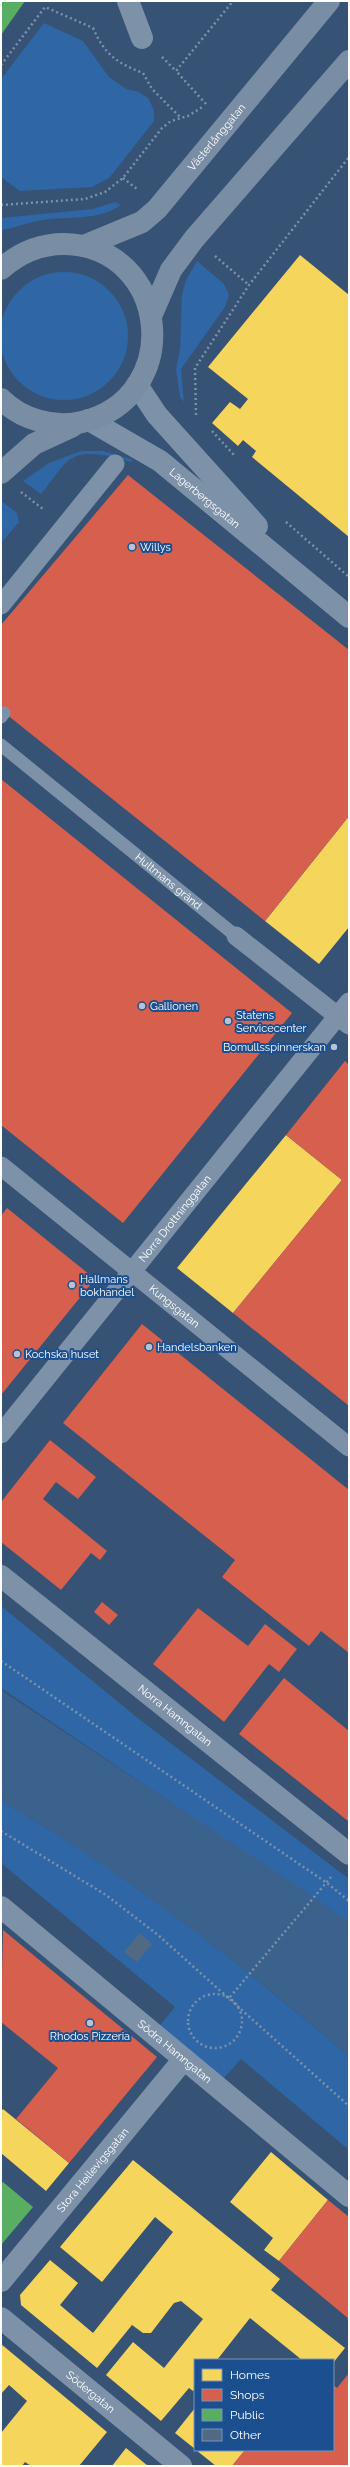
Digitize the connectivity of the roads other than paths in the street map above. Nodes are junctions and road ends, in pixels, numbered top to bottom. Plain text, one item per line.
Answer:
1 (128, 1) edge
2 (329, 1) edge
3 (142, 38) dead end
4 (349, 60) edge
5 (84, 246) junction
6 (1, 269) edge
7 (151, 316) junction
8 (137, 385) junction
9 (1, 399) edge
10 (83, 422) junction
11 (115, 464) dead end
12 (1, 473) edge
13 (312, 586) junction
14 (1, 605) edge
15 (349, 617) edge
16 (1, 745) edge
17 (236, 936) joint
18 (345, 1014) edge
19 (1, 1166) edge
20 (133, 1272) junction
21 (1, 1434) edge
22 (349, 1447) edge
23 (1, 1576) edge
24 (349, 1854) edge
25 (1, 1907) edge
26 (184, 2059) junction
27 (349, 2196) edge
28 (1, 2281) edge
29 (1, 2318) edge
30 (181, 2466) edge

1 - 3 street
2 - 5 main road, Västerlånggatan
4 - 7 main road, Västerlånggatan
5 - 6 main road, Västerlånggatan
5 - 7 main road, Västerlånggatan
7 - 8 main road, Västerlånggatan
8 - 10 main road, Västerlånggatan
8 - 13 street, Lagerbergsgatan
9 - 10 main road, Västerlånggatan
10 - 12 main road, Västerlånggatan
10 - 13 street, Lagerbergsgatan
11 - 14 street
13 - 15 street, Lagerbergsgatan
16 - 17 lane, Hultmans gränd
17 - 18 street, Hultmans gränd
18 - 20 street, Norra Drottninggatan
19 - 20 street, Kungsgatan
20 - 21 street, Norra Drottninggatan
20 - 22 street, Kungsgatan
23 - 24 street, Norra Hamngatan
25 - 26 street, Södra Hamngatan
26 - 27 street, Södra Hamngatan
26 - 28 street, Stora Hellevigsgatan
29 - 30 street, Södergatan

